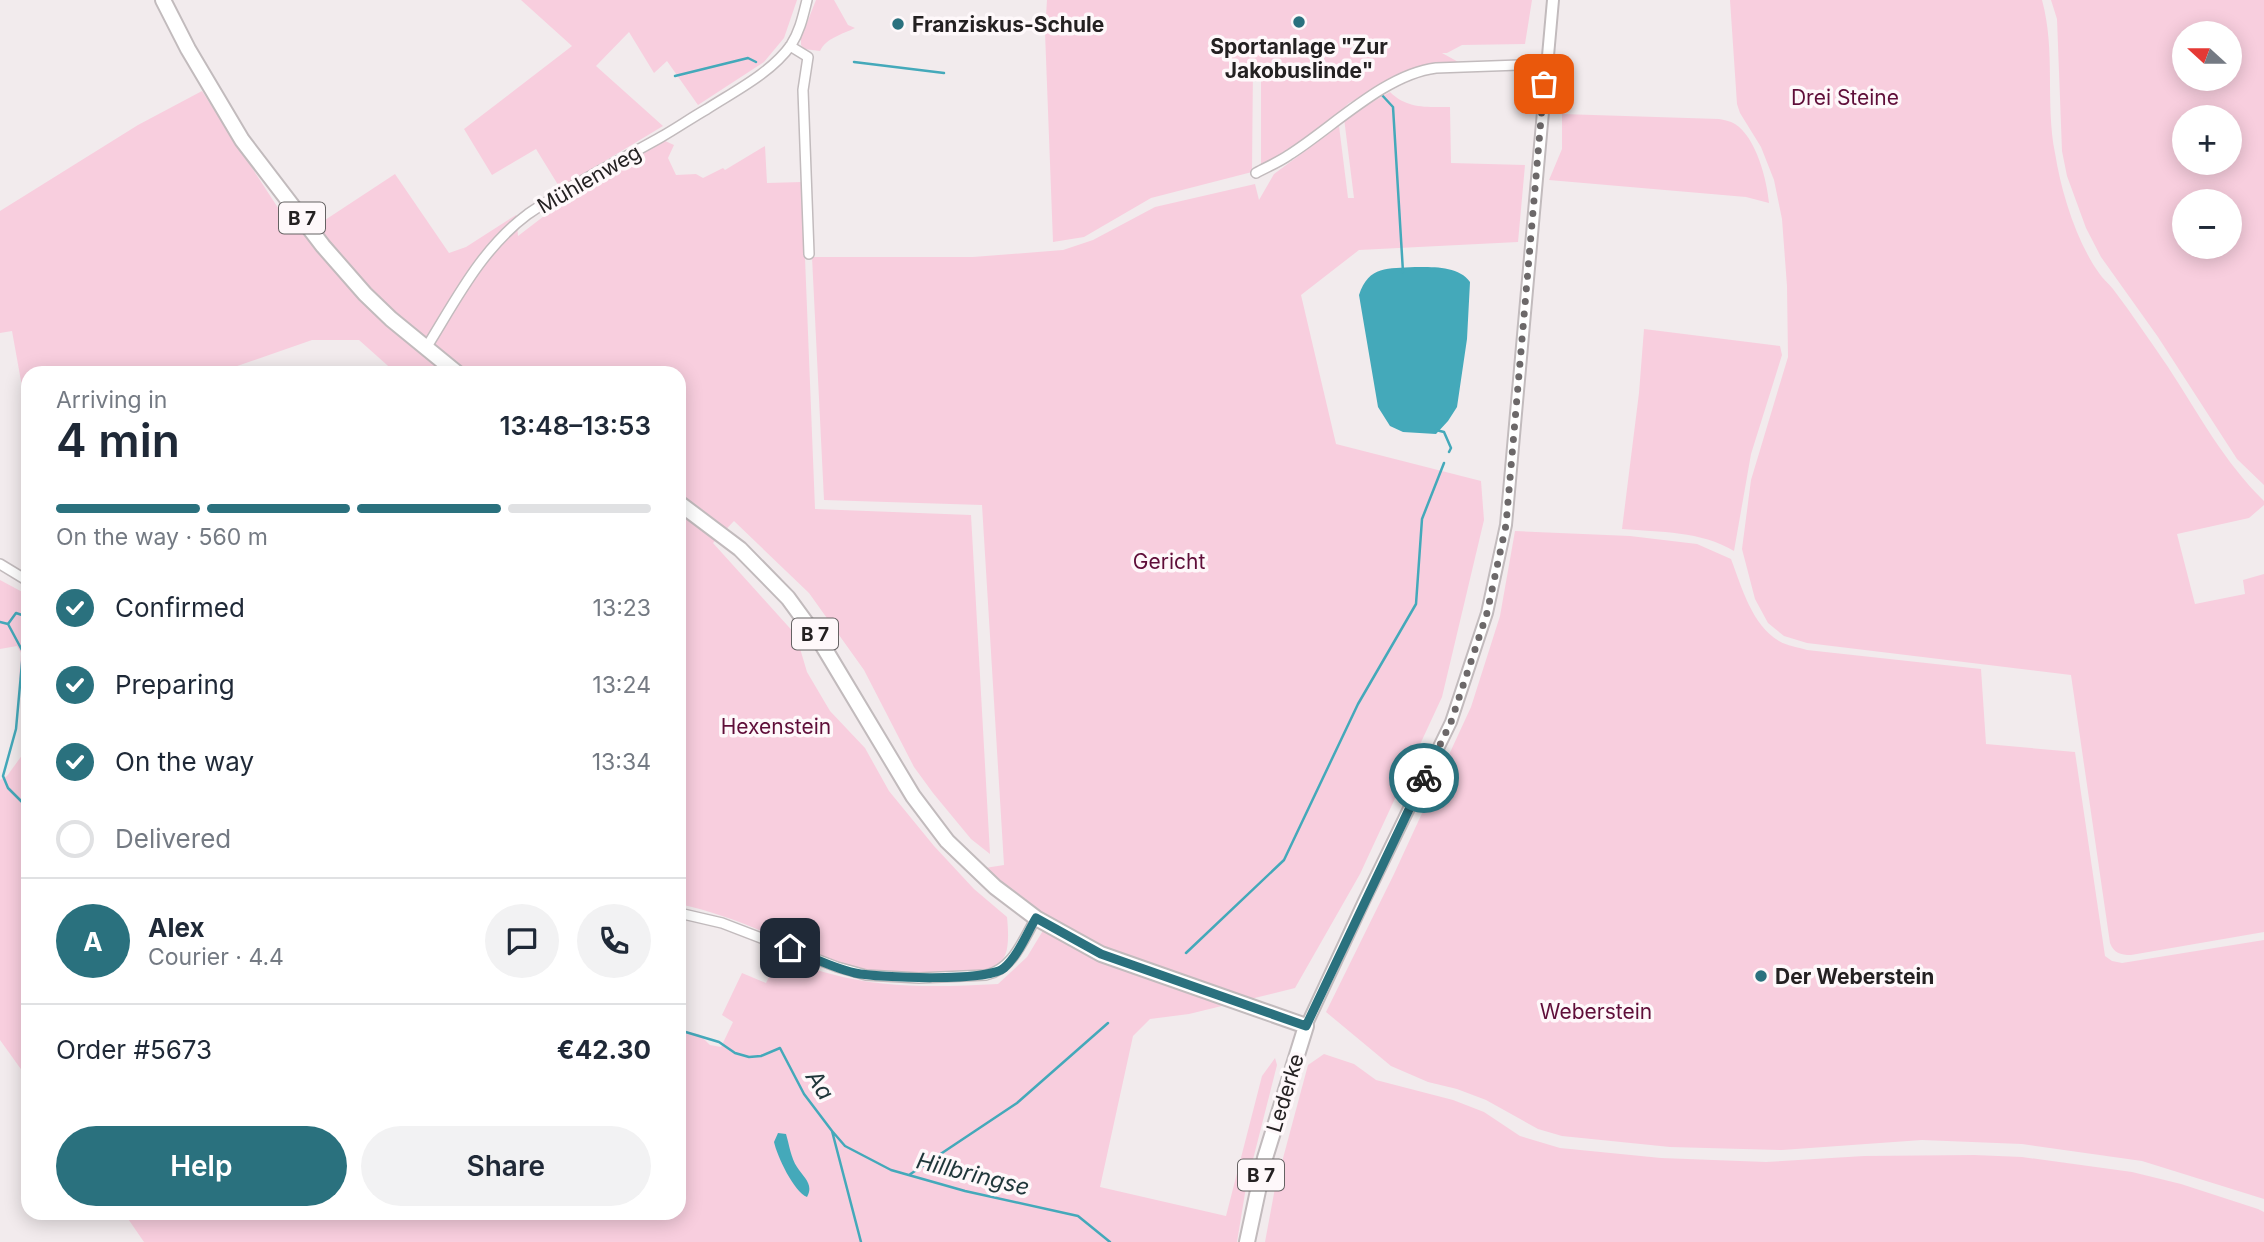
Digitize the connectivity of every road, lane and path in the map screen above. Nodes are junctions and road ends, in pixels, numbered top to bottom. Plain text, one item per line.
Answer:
1 (163, 0) edge
2 (807, 0) edge
3 (1553, 0) edge
4 (790, 46) junction
5 (1546, 64) junction
6 (1256, 173) dead end
7 (809, 254) dead end
8 (426, 348) junction
9 (448, 366) edge
10 (686, 508) edge
11 (0, 564) edge
12 (21, 577) edge
13 (686, 915) edge
14 (1036, 918) junction
15 (1306, 1026) junction
16 (1247, 1242) edge

1 - 8 main road, B 7
2 - 4 street, Mühlenweg
3 - 5 street
4 - 7 street
4 - 8 street, Mühlenweg
5 - 6 street
5 - 15 street
8 - 9 main road, B 7
10 - 14 main road, B 7
11 - 12 street
13 - 14 street
14 - 15 main road, B 7
15 - 16 main road, Lederke / B 7

